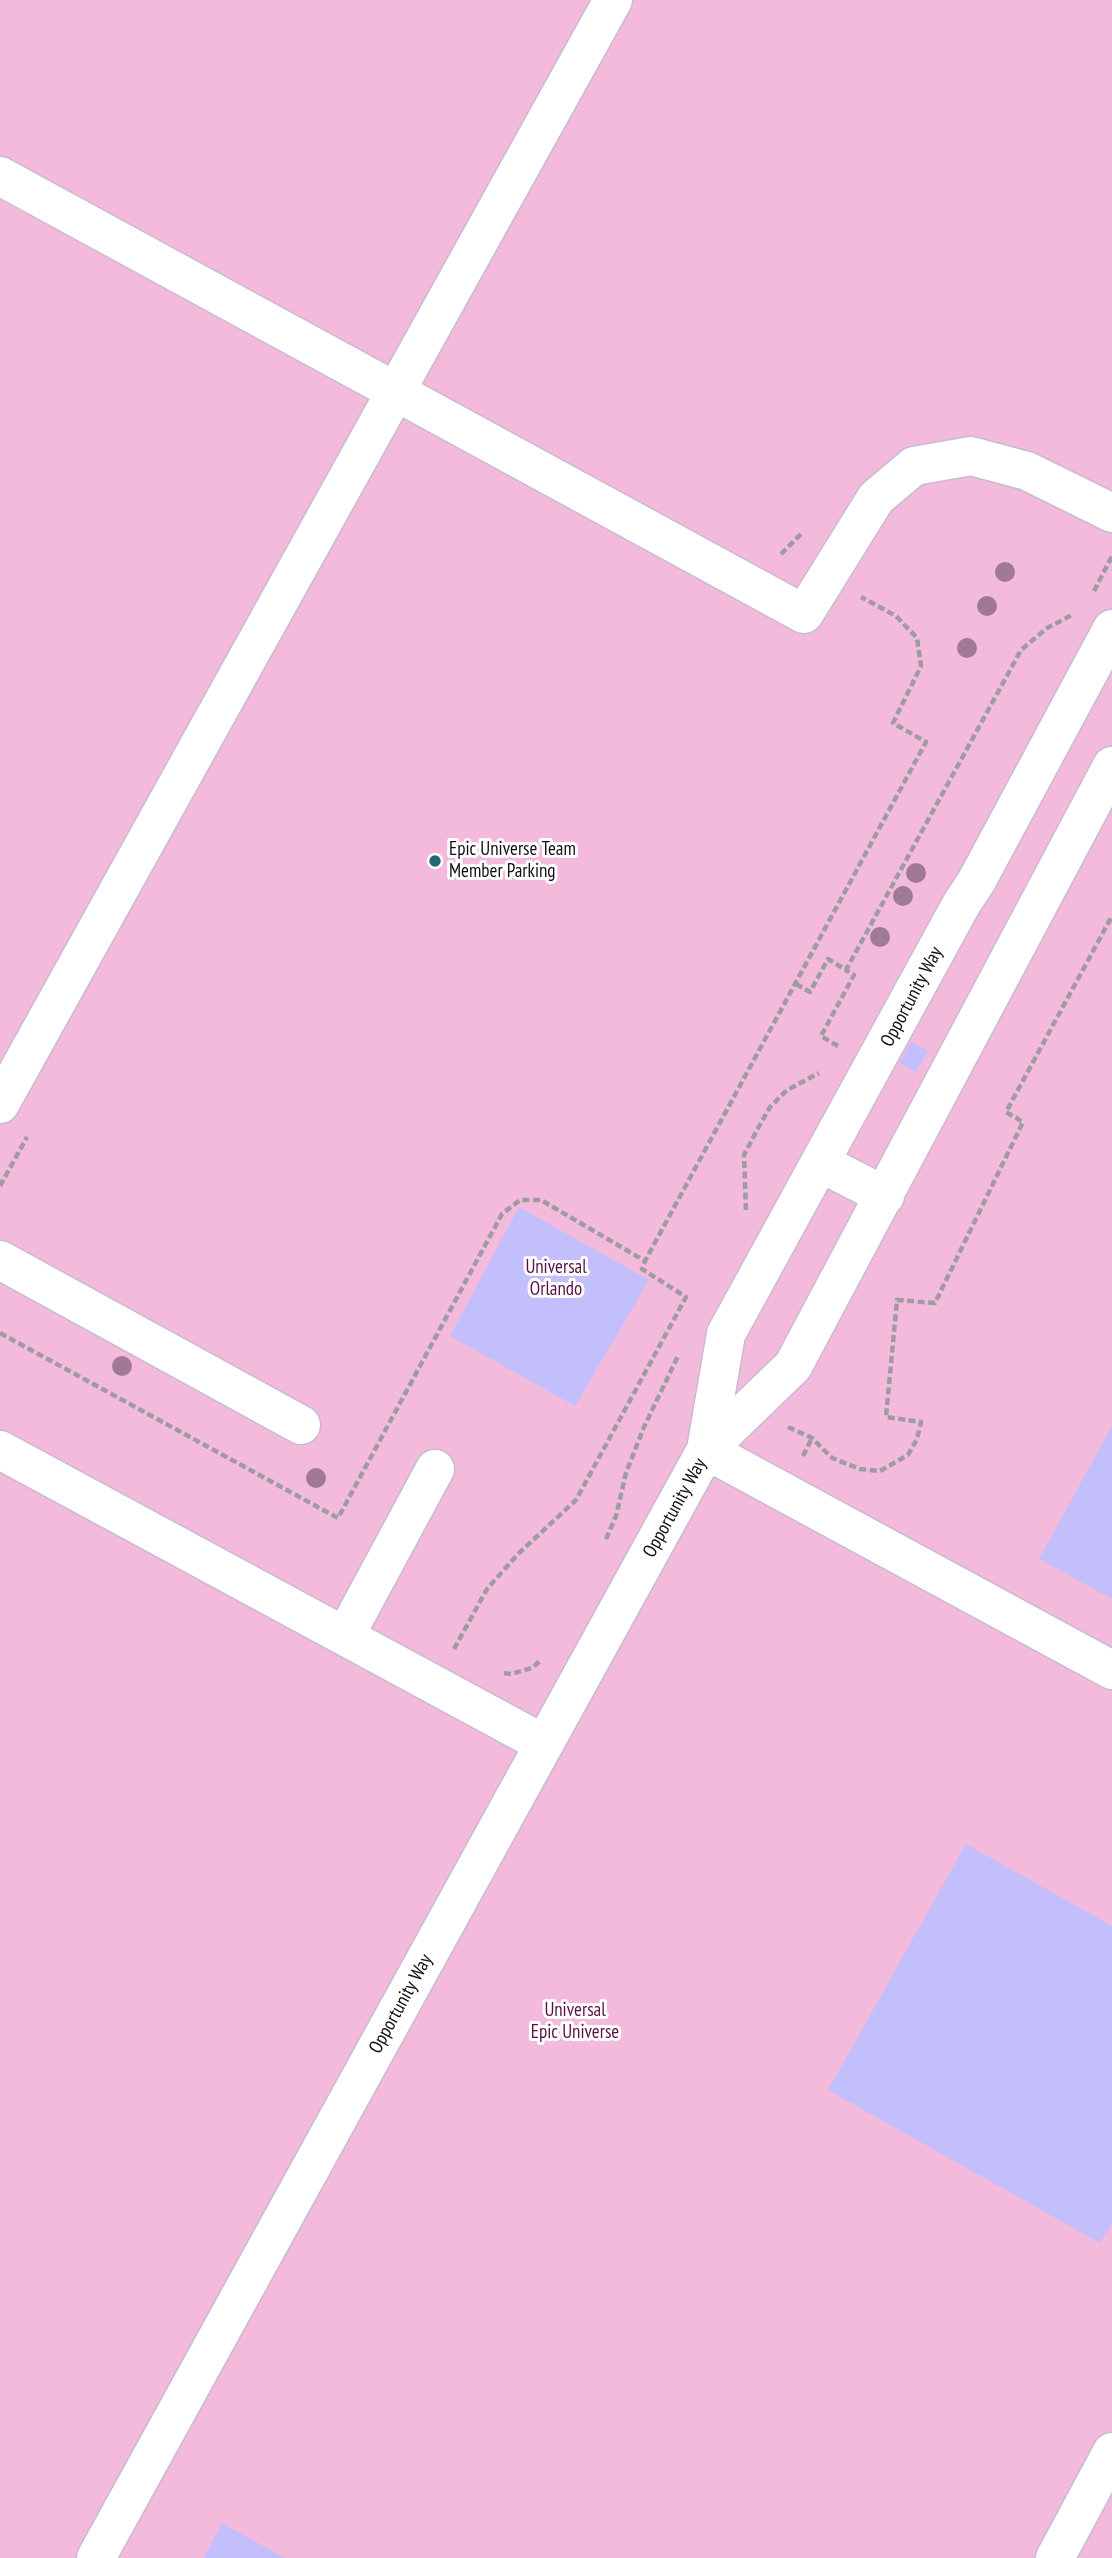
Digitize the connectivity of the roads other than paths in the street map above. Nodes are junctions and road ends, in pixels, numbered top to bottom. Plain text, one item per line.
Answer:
1 (613, 0) edge
2 (0, 176) edge
3 (394, 391) junction
4 (1112, 513) edge
5 (1097, 620) edge
6 (1112, 766) edge
7 (0, 1104) edge
8 (821, 1163) junction
9 (885, 1196) junction
10 (0, 1260) edge
11 (732, 1403) junction
12 (301, 1425) dead end
13 (0, 1450) edge
14 (706, 1450) junction
15 (435, 1469) dead end
16 (345, 1636) junction
17 (1112, 1670) edge
18 (544, 1744) junction
19 (1112, 2452) edge
20 (96, 2558) edge
21 (1055, 2558) edge

1 - 3 street
2 - 3 street
3 - 4 street
3 - 7 street
5 - 8 street, Opportunity Way
6 - 9 street
8 - 9 street
8 - 11 street, Opportunity Way
9 - 11 street
10 - 12 street
11 - 14 street, Opportunity Way
13 - 16 street
14 - 17 street
14 - 18 street, Opportunity Way
15 - 16 street
16 - 18 street
18 - 20 street, Opportunity Way
19 - 21 street

